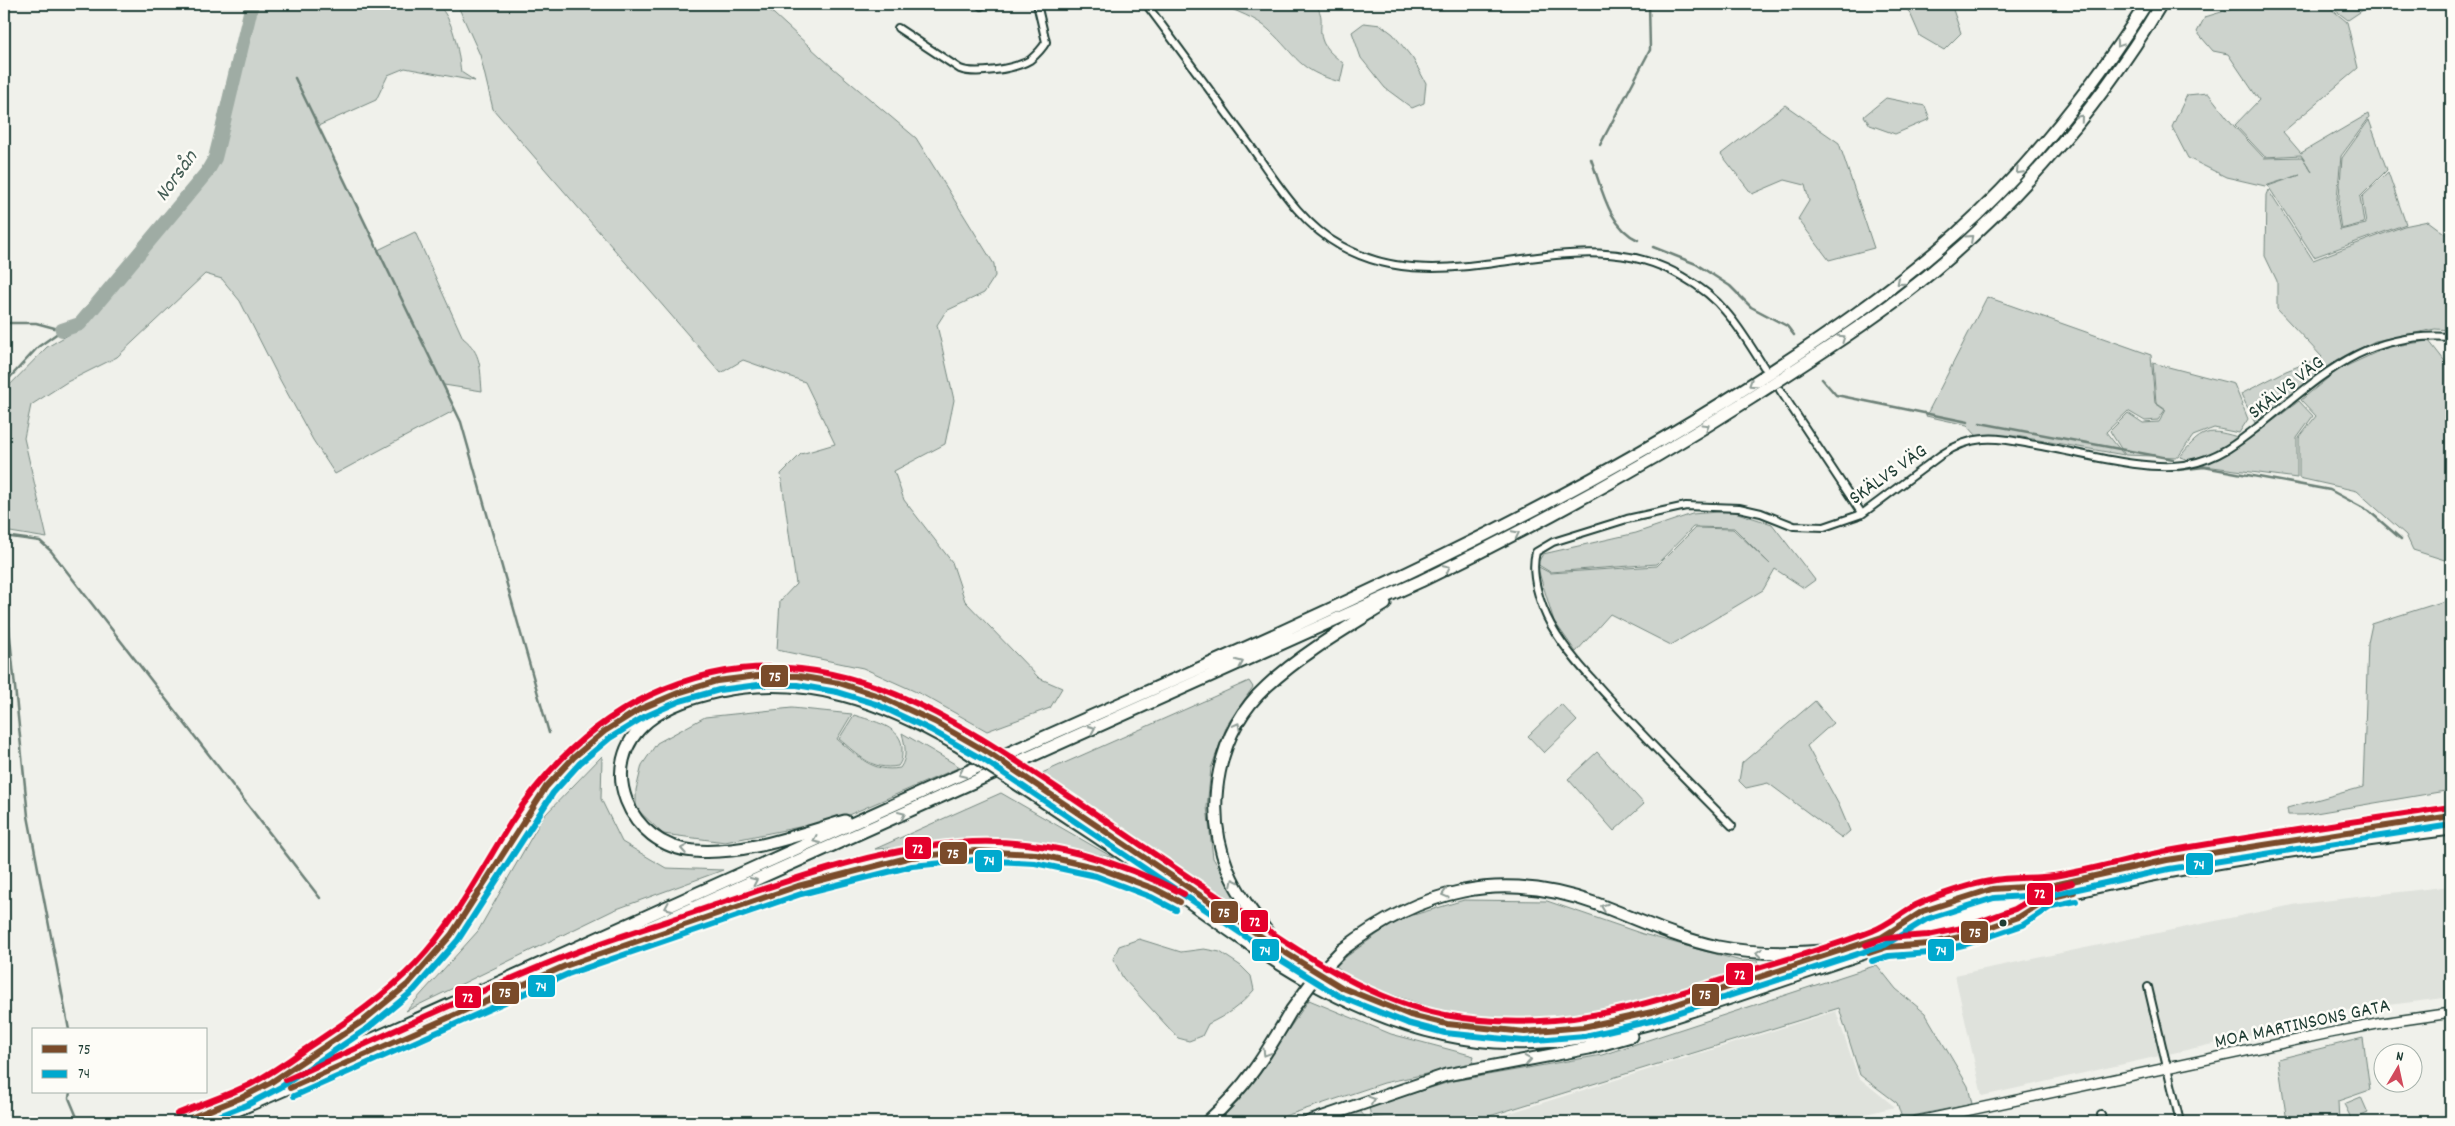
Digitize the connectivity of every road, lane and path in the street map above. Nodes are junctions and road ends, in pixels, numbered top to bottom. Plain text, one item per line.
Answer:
1 (1037, 4) edge
2 (1146, 4) edge
3 (2146, 4) edge
4 (2161, 4) edge
5 (898, 28) dead end
6 (2451, 336) edge
7 (1764, 367) dead end
8 (1780, 390) dead end
9 (1862, 514) junction
10 (1421, 581) junction
11 (961, 741) junction
12 (1037, 791) junction
13 (888, 808) junction
14 (2451, 816) edge
15 (1732, 826) dead end
16 (2451, 829) edge
17 (1211, 917) junction
18 (1281, 950) junction
19 (1843, 950) junction
20 (565, 966) junction
21 (2148, 987) dead end
22 (2448, 1012) edge
23 (1663, 1020) junction
24 (1496, 1036) junction
25 (2168, 1068) junction
26 (263, 1088) junction
27 (180, 1122) edge
28 (210, 1122) edge
29 (1206, 1122) edge
30 (1309, 1122) edge
31 (1914, 1122) edge
32 (2180, 1122) edge

1 - 5 street
2 - 7 street
3 -> 13 highway
10 -> 4 highway
6 - 9 street, SKÄLVS VÄG
8 - 9 street
9 - 15 street, SKÄLVS VÄG
18 -> 10 highway
20 -> 10 highway
11 - 12 highway, bridge
13 -> 11 highway
11 - 26 highway
12 - 17 highway
12 - 18 highway
13 -> 26 highway
14 - 19 highway
16 - 23 highway
17 - 20 highway
17 - 24 highway
18 - 24 highway
19 - 24 highway
19 -> 29 highway, bridge
20 - 28 highway
21 - 25 street
22 - 25 street, MOA MARTINSONS GATA
23 - 24 highway
30 -> 23 highway
25 - 31 street, MOA MARTINSONS GATA
25 - 32 street
26 - 27 highway

